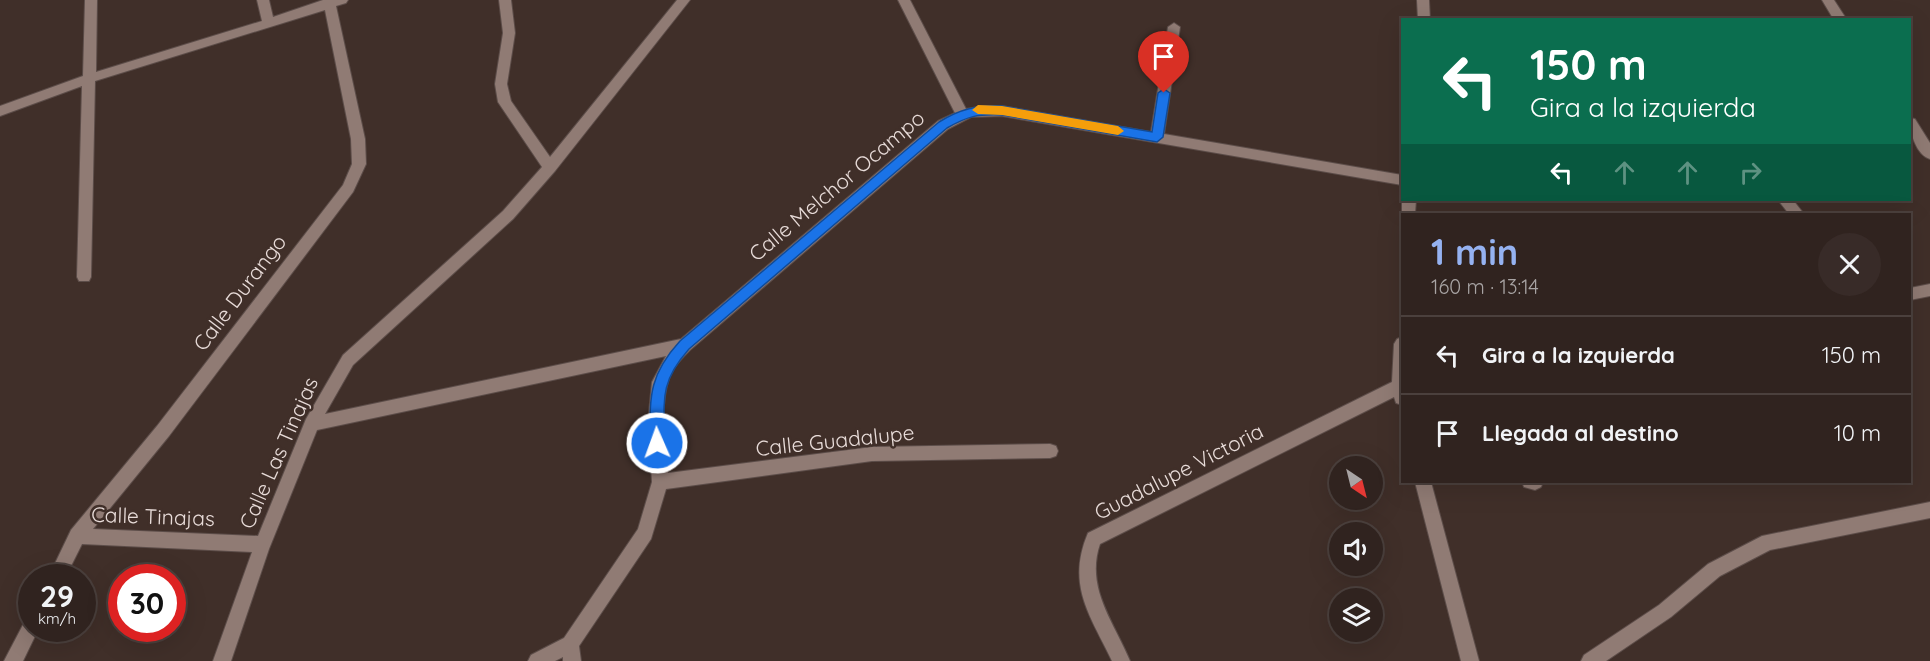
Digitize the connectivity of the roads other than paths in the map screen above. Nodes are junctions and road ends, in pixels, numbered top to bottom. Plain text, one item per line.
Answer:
1 (91, 0) edge
2 (263, 0) edge
3 (505, 0) edge
4 (684, 0) edge
5 (904, 0) edge
6 (1423, 0) edge
7 (1828, 0) edge
8 (334, 1) edge
9 (1424, 18) edge
10 (1840, 18) edge
11 (268, 22) junction
12 (1174, 27) dead end
13 (88, 79) junction
14 (0, 111) edge
15 (962, 114) junction
16 (1911, 124) edge
17 (1157, 137) junction
18 (1929, 150) edge
19 (550, 166) junction
20 (1401, 180) edge
21 (1786, 201) edge
22 (1796, 213) edge
23 (84, 277) dead end
24 (1930, 290) edge
25 (1911, 294) edge
26 (685, 345) junction
27 (1401, 392) edge
28 (312, 424) junction
29 (1050, 451) dead end
30 (660, 482) junction
31 (1423, 483) edge
32 (1930, 510) edge
33 (77, 536) junction
34 (262, 544) junction
35 (63, 564) edge
36 (23, 642) edge
37 (571, 653) edge
38 (13, 661) edge
39 (222, 661) edge
40 (537, 661) edge
41 (1121, 661) edge
42 (1470, 661) edge
43 (1590, 661) edge

1 - 13 street
2 - 11 street
3 - 19 street
4 - 19 street, Calle Las Tinajas
5 - 15 street
6 - 9 street
7 - 10 street
8 - 11 street
8 - 33 street, Calle Durango
11 - 13 street
12 - 17 street
13 - 14 street
13 - 23 street
15 - 17 street, Calle Melchor Ocampo
15 - 26 street, Calle Melchor Ocampo
16 - 18 street
17 - 20 street, Calle Melchor Ocampo
19 - 28 street, Calle Las Tinajas
21 - 22 street
24 - 25 street
26 - 28 street
26 - 30 street, Calle Melchor Ocampo
27 - 41 street, Guadalupe Victoria
28 - 34 street, Calle Las Tinajas
29 - 30 street, Calle Guadalupe
30 - 37 street, Calle Melchor Ocampo
31 - 42 street
32 - 43 street
33 - 34 street, Calle Tinajas
33 - 35 street, Calle Durango
34 - 39 street, Calle Las Tinajas
36 - 38 street
37 - 40 street, Calle Melchor Ocampo

